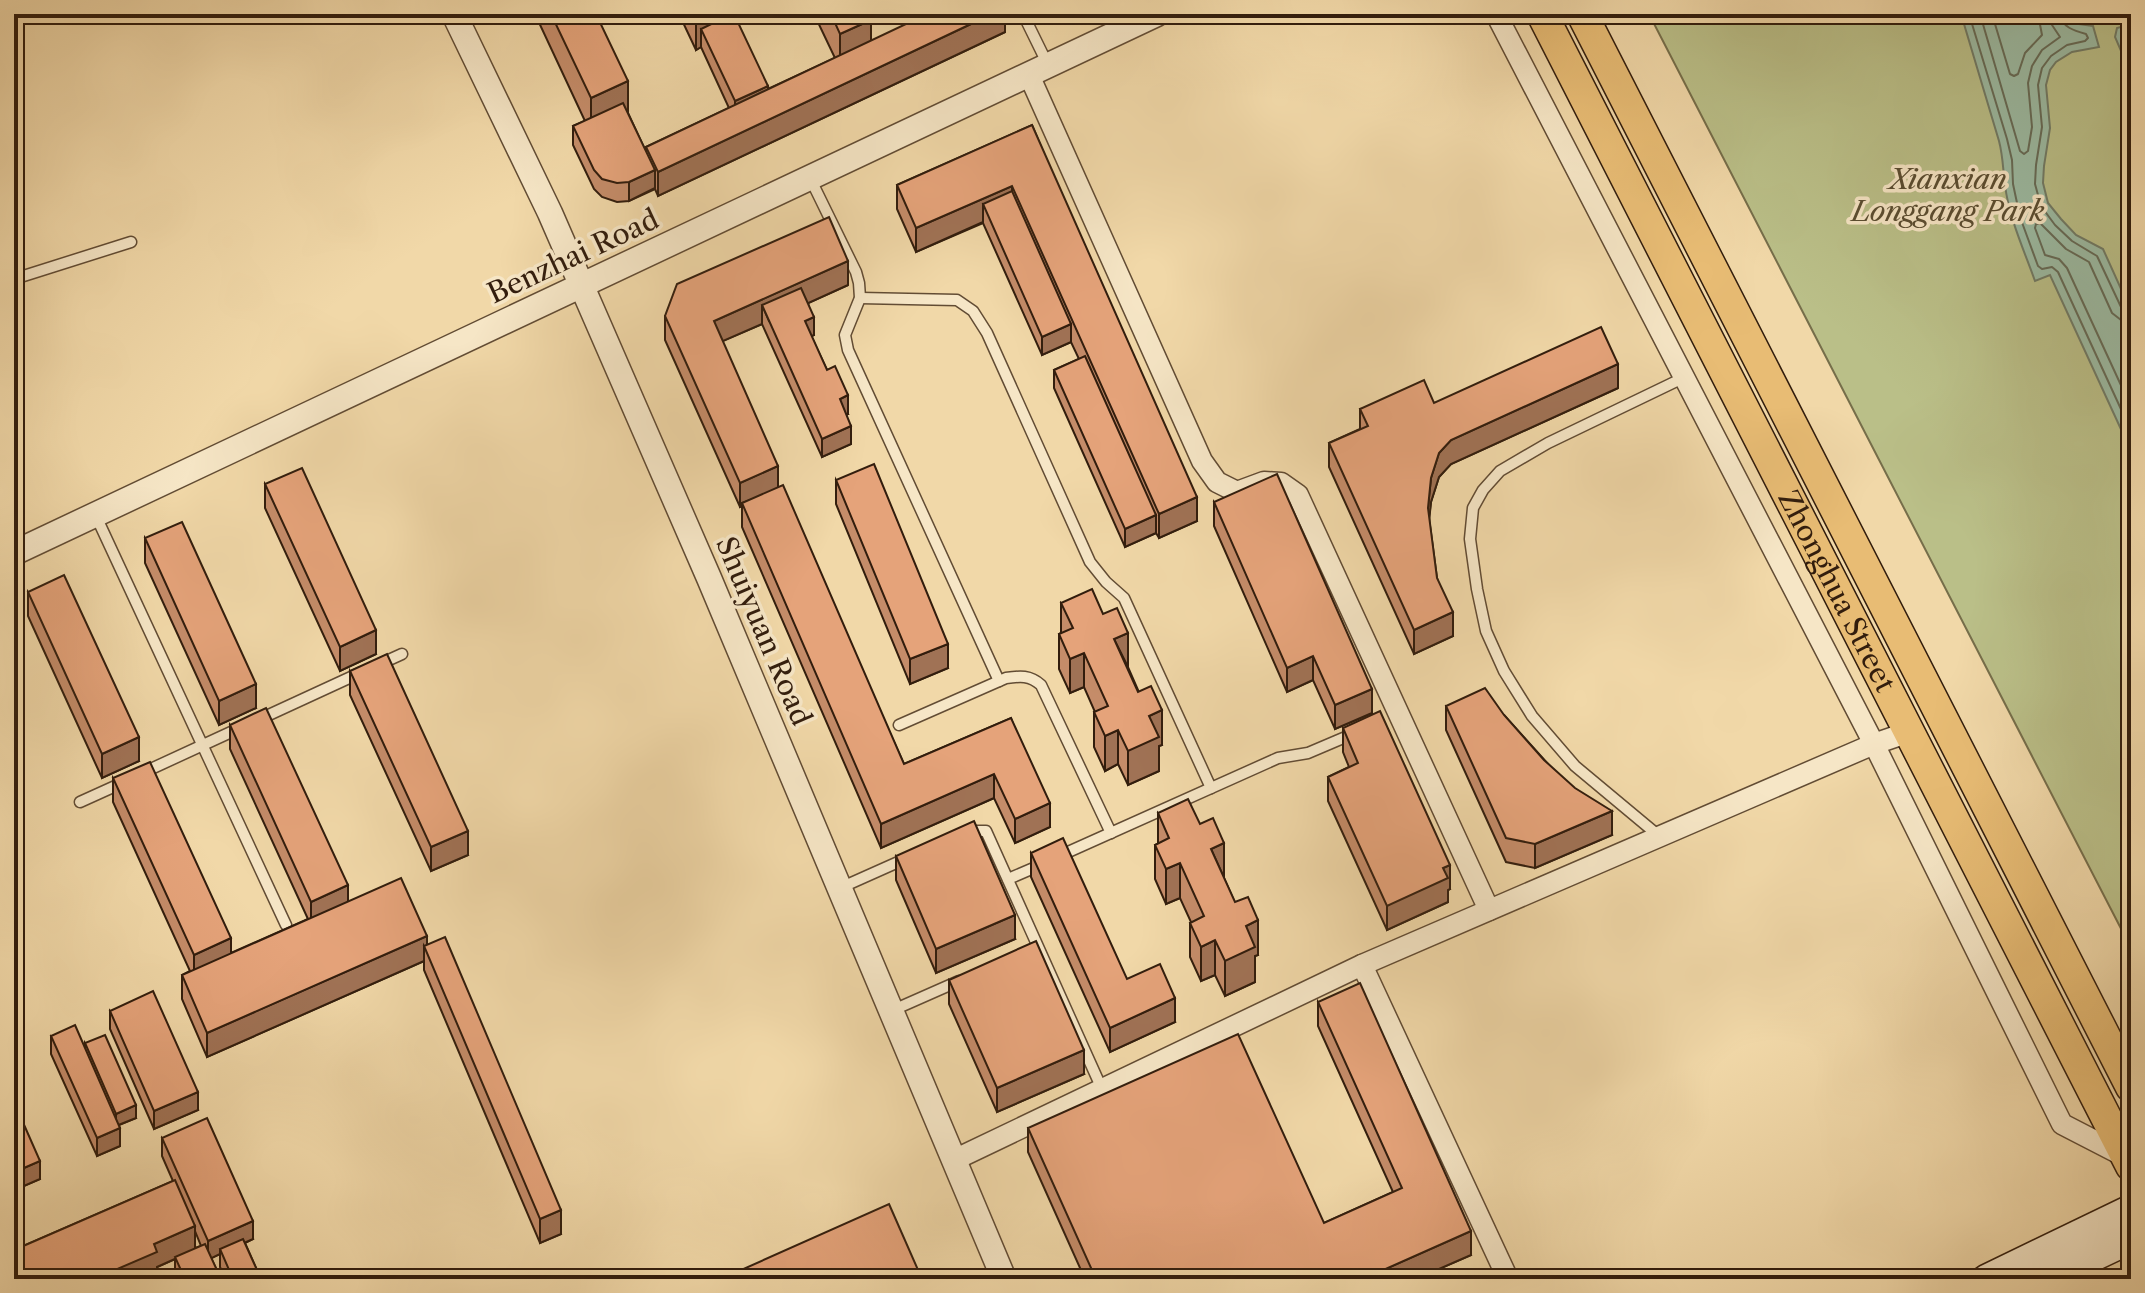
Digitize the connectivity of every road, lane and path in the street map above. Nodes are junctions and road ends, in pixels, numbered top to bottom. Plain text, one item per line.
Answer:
1 (454, 14) edge
2 (1023, 14) edge
3 (1157, 14) edge
4 (1496, 14) edge
5 (1542, 14) edge
6 (1582, 14) edge
7 (1038, 70) junction
8 (810, 178) junction
9 (131, 242) dead end
10 (14, 279) edge
11 (582, 285) junction
12 (860, 298) junction
13 (1683, 378) junction
14 (95, 514) junction
15 (14, 553) edge
16 (402, 654) dead end
17 (999, 681) junction
18 (899, 725) dead end
19 (1360, 731) edge
20 (1909, 732) junction
21 (1874, 744) junction
22 (203, 745) junction
23 (1211, 788) junction
24 (80, 802) dead end
25 (1111, 833) junction
26 (956, 836) edge
27 (1660, 837) junction
28 (912, 856) edge
29 (1008, 879) junction
30 (840, 888) junction
31 (1489, 910) junction
32 (286, 925) edge
33 (1038, 947) junction
34 (1025, 953) edge
35 (1362, 965) junction
36 (972, 976) edge
37 (891, 1011) junction
38 (2131, 1087) edge
39 (1102, 1089) junction
40 (954, 1160) junction
41 (2129, 1162) edge
42 (2131, 1209) edge
43 (2131, 1239) edge
44 (1004, 1279) edge
45 (1508, 1279) edge
46 (1986, 1279) edge
47 (2047, 1279) edge

1 - 11 street, Shuiyuan Road
2 - 7 lane
3 - 7 street, Benzhai Road
4 - 13 street
5 - 20 main road, Zhonghua Street
6 - 38 main road, Zhonghua Street
7 - 8 street, Benzhai Road
7 - 31 street
8 - 11 street, Benzhai Road
8 - 12 lane
9 - 10 lane
11 - 14 street, Benzhai Road
11 - 30 street, Shuiyuan Road
12 - 17 lane
12 - 23 lane
13 - 21 street
13 - 27 lane
14 - 15 street, Benzhai Road
14 - 22 lane
16 - 22 lane
17 - 18 lane
17 - 25 lane
19 - 23 lane
20 - 21 street
20 - 41 main road, Zhonghua Street
21 - 27 street
21 - 41 street
22 - 24 lane
22 - 32 lane
23 - 25 lane
25 - 29 lane
26 - 29 lane
27 - 31 street
28 - 30 lane
29 - 33 lane
30 - 37 street, Shuiyuan Road
31 - 35 street
33 - 34 lane
33 - 39 lane
35 - 39 street
35 - 45 street
36 - 37 lane
37 - 40 street, Shuiyuan Road
39 - 40 street
40 - 44 street, Shuiyuan Road
42 - 46 main road
43 - 47 main road

